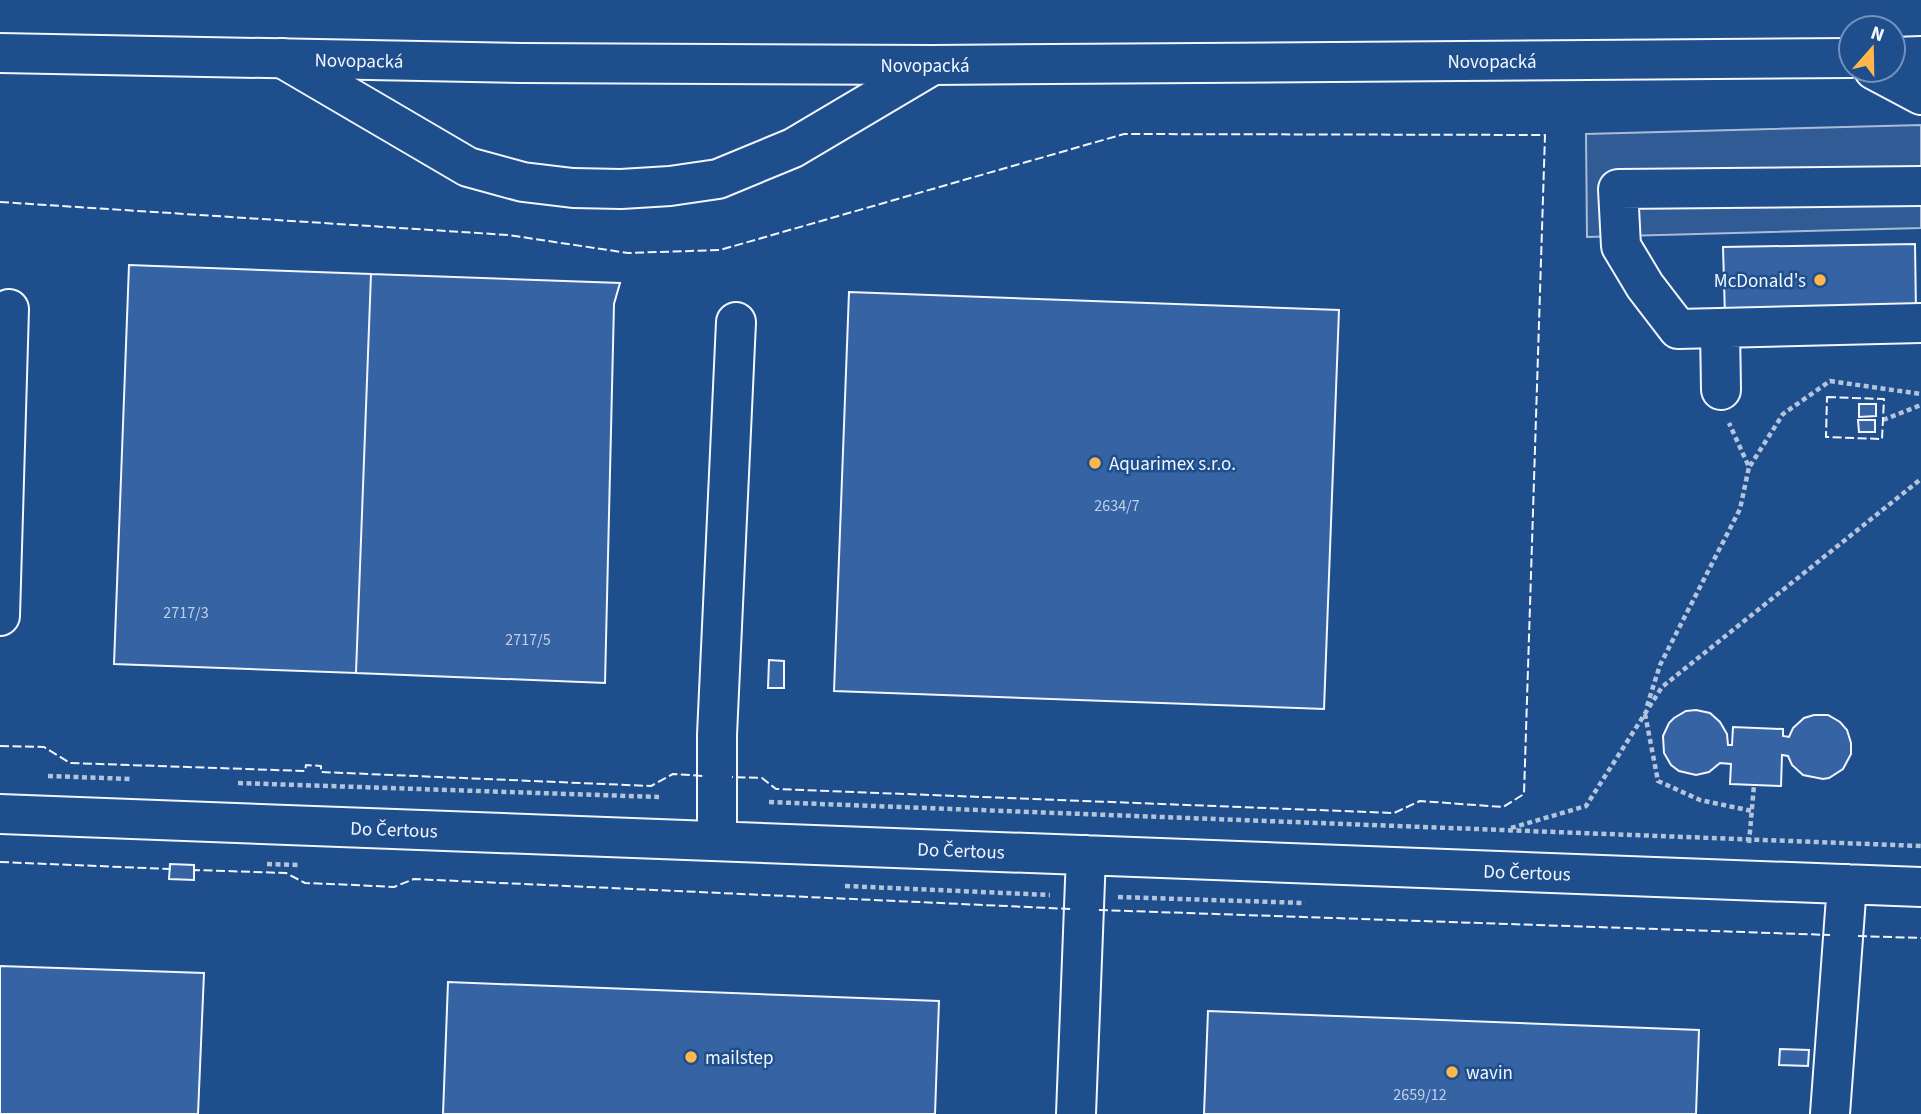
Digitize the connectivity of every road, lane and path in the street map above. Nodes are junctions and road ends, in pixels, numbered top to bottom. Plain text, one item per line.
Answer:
1 (0, 53) edge
2 (282, 58) junction
3 (1837, 58) edge
4 (933, 65) junction
5 (1900, 84) edge
6 (1921, 95) edge
7 (1921, 186) edge
8 (9, 309) dead end
9 (736, 322) dead end
10 (1921, 323) edge
11 (1715, 328) junction
12 (1721, 390) joint
13 (1921, 394) edge
14 (1921, 405) edge
15 (1883, 419) dead end
16 (1749, 467) junction
17 (1921, 479) edge
18 (0, 616) edge
19 (1645, 714) junction
20 (48, 776) dead end
21 (141, 780) dead end
22 (232, 783) dead end
23 (1754, 785) dead end
24 (659, 797) dead end
25 (769, 802) dead end
26 (1752, 811) junction
27 (0, 814) edge
28 (1507, 830) junction
29 (717, 841) junction
30 (1749, 842) junction
31 (1921, 846) edge
32 (1086, 855) junction
33 (1847, 884) junction
34 (1921, 887) edge
35 (1076, 1114) edge
36 (1830, 1114) edge

1 - 2 main road, Novopacká
2 - 4 main road, Novopacká
2 - 4 main road
3 - 4 main road, Novopacká
5 - 6 main road
7 - 11 main road
8 - 18 main road
9 - 29 main road
10 - 11 main road
11 - 12 main road
12 - 16 path
13 - 16 path
14 - 15 path
16 - 19 path
17 - 19 path
19 - 26 path
19 - 28 path
20 - 21 path
22 - 24 path
23 - 26 path
25 - 28 path
26 - 30 path
27 - 29 main road, Do Čertous
28 - 30 path
29 - 32 main road, Do Čertous
30 - 31 path
32 - 33 main road, Do Čertous
32 - 35 main road
33 - 34 main road, Do Čertous
33 - 36 main road

